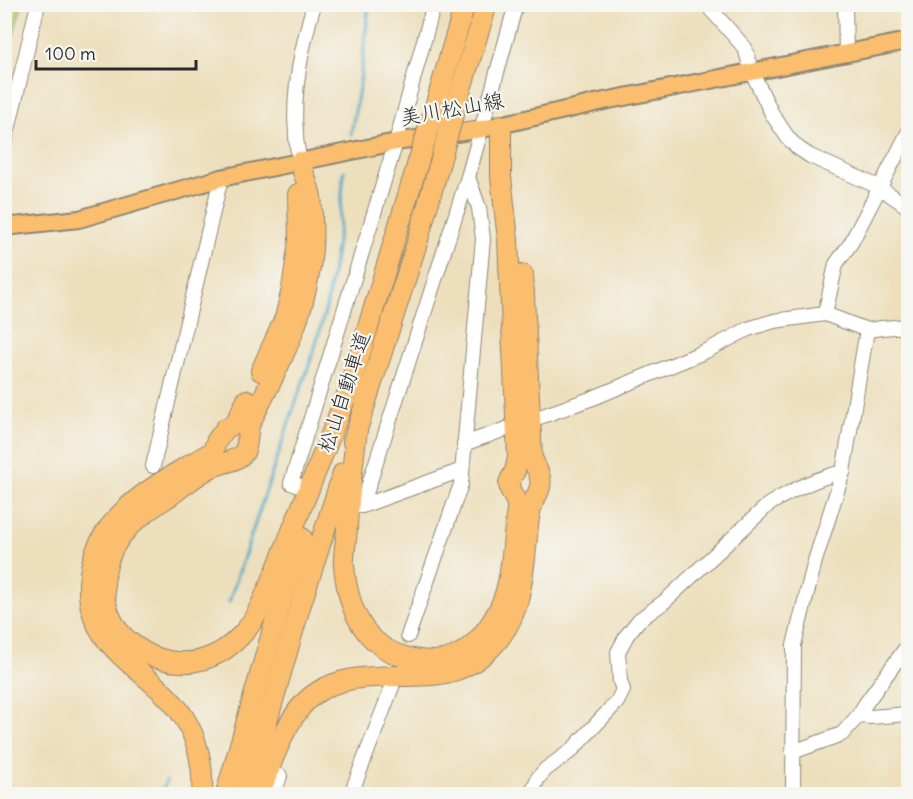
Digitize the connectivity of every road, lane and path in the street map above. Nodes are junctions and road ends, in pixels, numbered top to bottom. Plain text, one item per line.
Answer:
1 (38, 4) edge
2 (314, 4) edge
3 (434, 4) edge
4 (465, 4) edge
5 (487, 4) edge
6 (516, 4) edge
7 (706, 4) edge
8 (845, 4) edge
9 (909, 41) edge
10 (846, 54) junction
11 (752, 72) junction
12 (491, 127) junction
13 (909, 133) edge
14 (396, 142) junction
15 (4, 146) edge
16 (300, 162) junction
17 (468, 177) junction
18 (221, 178) junction
19 (879, 188) junction
20 (909, 207) edge
21 (4, 227) edge
22 (825, 314) junction
23 (909, 326) edge
24 (867, 330) junction
25 (352, 382) junction
26 (523, 422) junction
27 (357, 430) junction
28 (464, 444) junction
29 (153, 466) dead end
30 (462, 471) junction
31 (843, 472) junction
32 (303, 487) dead end
33 (408, 636) dead end
34 (909, 645) edge
35 (392, 687) dead end
36 (909, 714) edge
37 (858, 716) junction
38 (793, 752) junction
39 (280, 776) dead end
40 (202, 795) edge
41 (226, 795) edge
42 (246, 795) edge
43 (259, 795) edge
44 (274, 795) edge
45 (351, 795) edge
46 (531, 795) edge
47 (793, 795) edge

1 - 15 street
2 - 16 street
3 - 14 street
4 - 25 highway, 松山自動車道, bridge
5 - 27 highway, 松山自動車道, bridge
6 - 12 street
7 - 11 street
8 - 10 street
9 - 10 main road, 美川松山線
10 - 11 main road, 美川松山線
11 - 12 main road, 美川松山線
11 - 19 street
12 - 14 main road, 美川松山線
12 - 17 street
12 - 26 highway
13 - 19 street
14 - 16 main road, 美川松山線
14 - 32 street
16 - 18 main road, 美川松山線
16 - 25 highway
16 - 40 highway
17 - 28 street
17 - 30 street
18 - 21 main road, 美川松山線
18 - 29 street
19 - 20 street
19 - 22 street
22 - 24 street
22 - 26 street
23 - 24 street
24 - 31 street
25 - 41 highway, 松山自動車道
26 - 27 highway
26 - 28 street
26 - 43 highway
27 - 42 highway, 松山自動車道
28 - 30 street
30 - 33 street
31 - 38 street
31 - 46 street
34 - 37 street
35 - 45 street
36 - 37 street
37 - 38 street
38 - 47 street
39 - 44 street

